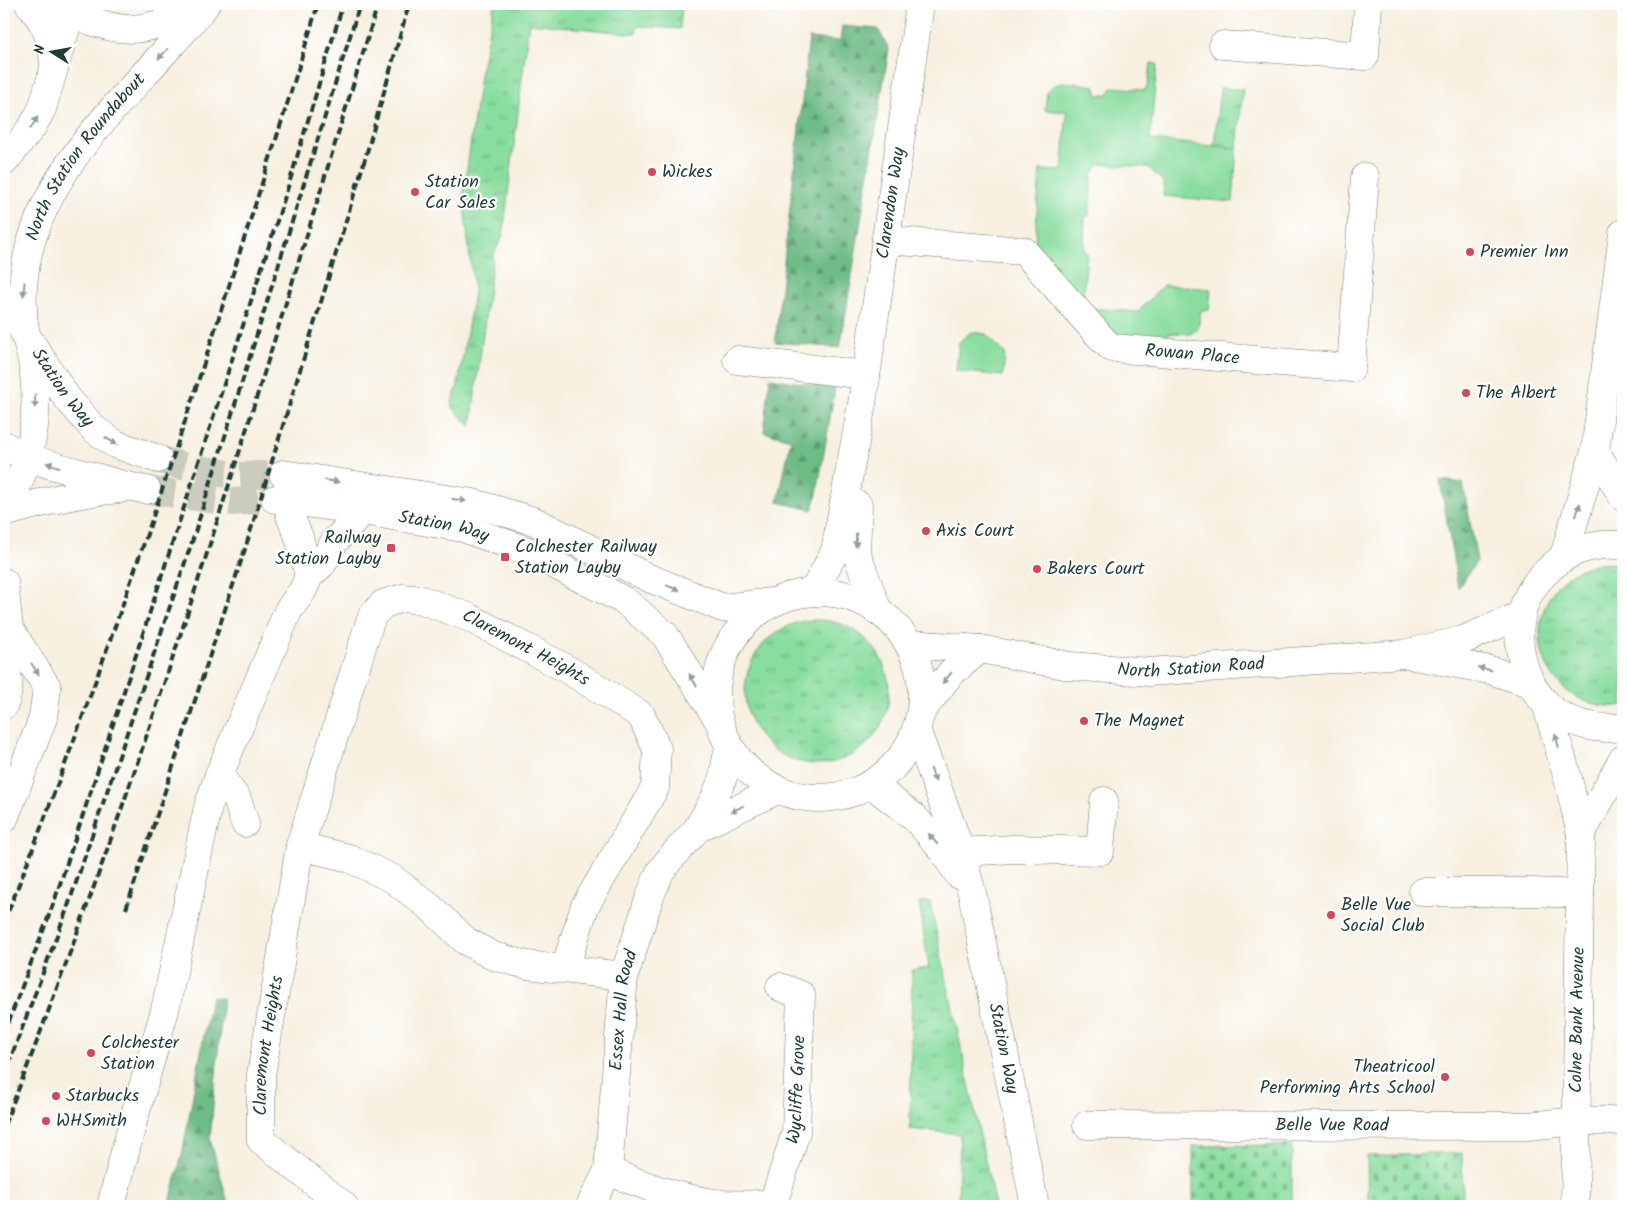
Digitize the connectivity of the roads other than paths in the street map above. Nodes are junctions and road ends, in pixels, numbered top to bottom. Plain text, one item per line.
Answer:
1 (29, 4) edge
2 (200, 4) edge
3 (206, 4) edge
4 (920, 4) edge
5 (1368, 4) edge
6 (64, 6) edge
7 (1222, 46) dead end
8 (54, 68) junction
9 (4, 162) edge
10 (1365, 177) dead end
11 (1623, 233) edge
12 (886, 240) junction
13 (4, 307) edge
14 (26, 336) junction
15 (737, 360) dead end
16 (866, 375) junction
17 (862, 404) junction
18 (16, 451) edge
19 (1596, 451) junction
20 (158, 459) tunnel mouth
21 (283, 491) junction
22 (10, 496) edge
23 (1623, 497) edge
24 (363, 511) junction
25 (4, 514) edge
26 (1623, 546) edge
27 (1564, 556) junction
28 (309, 576) junction
29 (4, 582) edge
30 (813, 592) junction
31 (774, 602) junction
32 (878, 611) junction
33 (1521, 615) junction
34 (6, 633) edge
35 (908, 644) junction
36 (980, 649) junction
37 (1403, 654) junction
38 (4, 666) edge
39 (1539, 694) junction
40 (4, 705) edge
41 (918, 721) junction
42 (719, 722) junction
43 (1623, 727) edge
44 (729, 747) junction
45 (1623, 759) edge
46 (220, 776) junction
47 (871, 784) junction
48 (777, 790) junction
49 (1104, 801) dead end
50 (4, 819) edge
51 (245, 823) dead end
52 (698, 828) junction
53 (1581, 834) junction
54 (300, 846) junction
55 (962, 852) junction
56 (1423, 892) dead end
57 (972, 893) junction
58 (1580, 894) junction
59 (565, 968) junction
60 (624, 976) junction
61 (780, 987) dead end
62 (1577, 1121) junction
63 (1623, 1122) edge
64 (1087, 1125) dead end
65 (608, 1171) junction
66 (775, 1205) edge
67 (111, 1206) edge
68 (344, 1206) edge
69 (590, 1206) edge
70 (1035, 1206) edge
71 (1575, 1206) edge

1 - 8 street
2 - 6 street
3 -> 14 street, North Station Roundabout
4 - 12 street, Clarendon Way
5 - 7 street
6 - 8 street
9 -> 8 street
10 - 12 street, Rowan Place
11 - 19 street
12 - 16 street, Clarendon Way
13 - 14 street, North Station Roundabout
14 -> 18 street, North Station Roundabout
14 -> 20 street, Station Way
15 - 16 street
16 - 17 street, Clarendon Way
17 - 30 street, Clarendon Way
17 -> 32 street, Clarendon Way
18 - 22 street, North Station Roundabout
25 -> 18 street
19 - 23 street
27 -> 19 street
21 - 24 street, Station Way
21 - 28 street
21 -> 31 street, Station Way
24 - 28 street
42 -> 24 street, Station Way
26 - 27 street
27 - 33 street
28 - 46 street
29 - 34 street
30 - 31 street
30 - 32 street
31 - 42 street
32 - 35 street
33 - 37 street, North Station Road
33 - 39 street
34 -> 50 street
35 - 36 street, North Station Road
35 - 41 street
36 - 37 street, North Station Road
36 -> 41 street
39 -> 37 street, North Station Road
38 - 40 street
39 - 43 street
53 -> 39 street, Colne Bank Avenue
41 - 47 street
41 -> 55 street, Station Way
42 - 44 street
44 - 48 street
44 - 52 street, Essex Hall Road
45 - 53 street, Colne Bank Avenue
46 - 51 street
46 - 67 street
47 - 48 street
57 -> 47 street, Station Way
48 -> 52 street, Essex Hall Road
49 - 55 street
52 - 60 street, Essex Hall Road
53 - 58 street, Colne Bank Avenue
54 - 59 street
54 - 59 street, Claremont Heights
54 - 68 street, Claremont Heights
55 - 57 street, Station Way
56 - 58 street
57 - 70 street, Station Way
58 - 62 street, Colne Bank Avenue
59 - 60 street
60 - 65 street, Essex Hall Road
61 - 66 street, Wycliffe Grove
62 - 63 street, Belle Vue Road
62 - 64 street, Belle Vue Road
62 - 71 street, Colne Bank Avenue
65 - 66 street
65 - 69 street, Essex Hall Road

